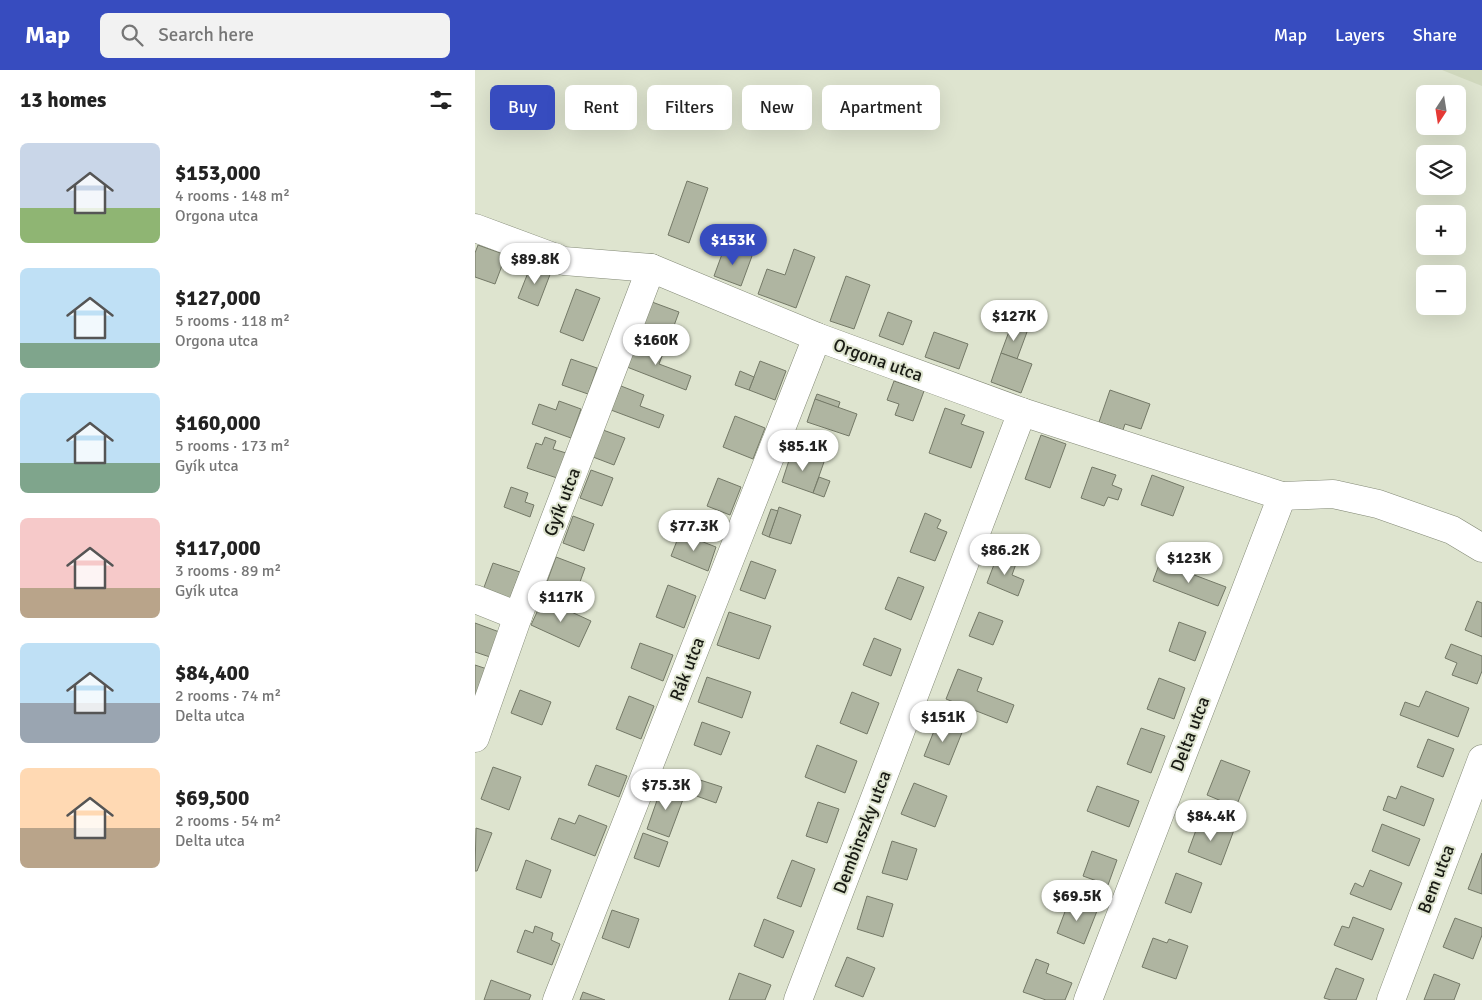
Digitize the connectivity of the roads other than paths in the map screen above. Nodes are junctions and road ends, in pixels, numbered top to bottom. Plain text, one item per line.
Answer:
1 (475, 228) edge
2 (651, 268) junction
3 (817, 337) junction
4 (1023, 412) junction
5 (1282, 496) junction
6 (1482, 548) edge
7 (475, 599) edge
8 (518, 616) junction
9 (475, 738) edge
10 (1482, 759) edge
11 (557, 1000) edge
12 (798, 1000) edge
13 (1088, 1000) edge
14 (1391, 1000) edge

1 - 2 street, Orgona utca
2 - 3 street, Orgona utca
2 - 8 street, Gyík utca
3 - 4 street, Orgona utca
3 - 11 street, Rák utca
4 - 5 street, Orgona utca
4 - 12 street, Dembinszky utca
5 - 6 street
5 - 13 street, Delta utca
7 - 8 street
8 - 9 street, Gyík utca
10 - 14 street, Bem utca

